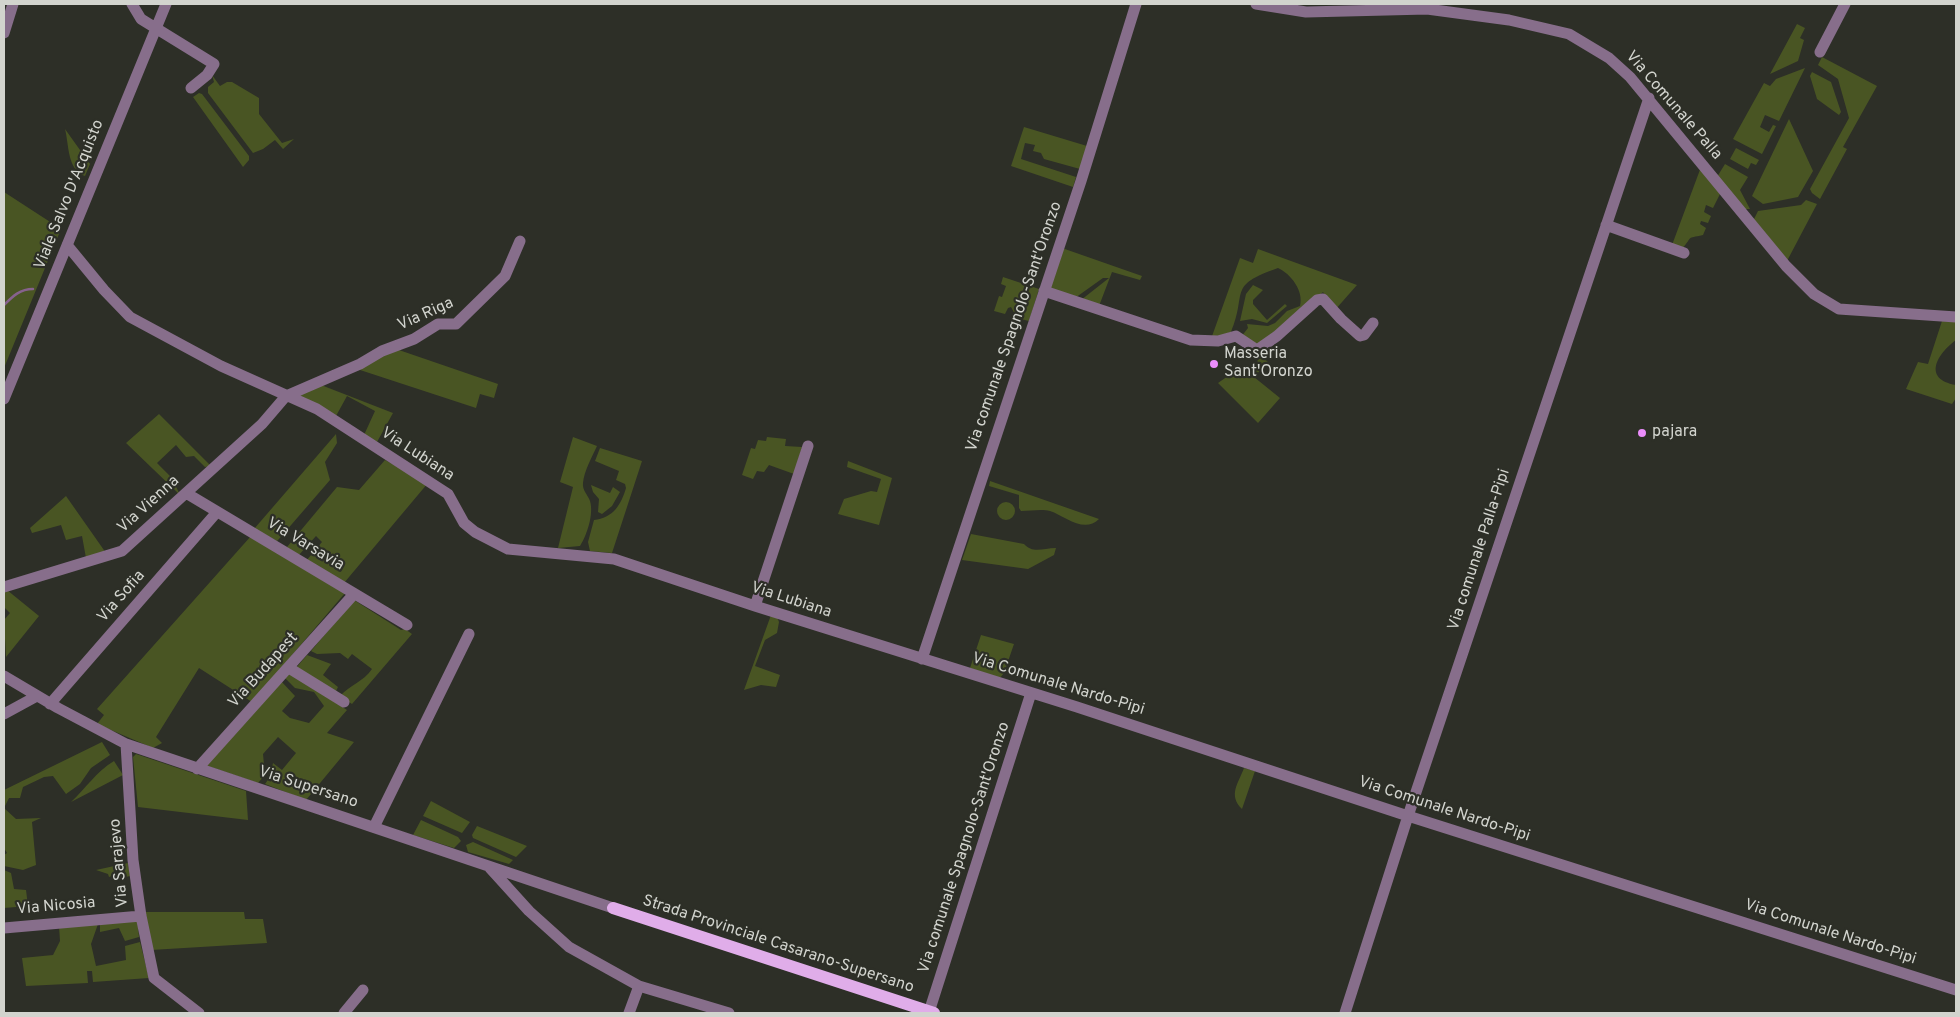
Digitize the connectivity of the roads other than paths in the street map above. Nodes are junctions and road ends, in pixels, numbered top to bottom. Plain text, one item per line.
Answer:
1 (13, 4) edge
2 (132, 4) edge
3 (166, 4) edge
4 (1136, 4) edge
5 (1256, 4) edge
6 (1844, 4) edge
7 (156, 28) junction
8 (4, 33) edge
9 (1820, 52) dead end
10 (191, 88) dead end
11 (1649, 98) junction
12 (1606, 225) junction
13 (520, 241) dead end
14 (67, 245) junction
15 (1684, 253) dead end
16 (1044, 291) junction
17 (1956, 317) edge
18 (1373, 323) dead end
19 (286, 396) junction
20 (4, 399) edge
21 (808, 446) dead end
22 (186, 493) junction
23 (217, 512) junction
24 (4, 587) edge
25 (354, 594) junction
26 (754, 606) junction
27 (407, 625) dead end
28 (469, 634) dead end
29 (922, 660) junction
30 (288, 668) junction
31 (4, 676) edge
32 (1031, 693) junction
33 (37, 696) junction
34 (344, 702) dead end
35 (50, 704) junction
36 (4, 714) edge
37 (126, 744) junction
38 (197, 769) junction
39 (1408, 816) junction
40 (374, 827) junction
41 (488, 866) junction
42 (613, 908) joint
43 (141, 916) junction
44 (4, 928) edge
45 (639, 986) junction
46 (363, 990) dead end
47 (1956, 990) edge
48 (932, 1012) edge
49 (198, 1013) edge
50 (344, 1013) edge
51 (629, 1013) edge
52 (729, 1013) edge
53 (1345, 1013) edge

1 - 8 street
2 - 7 street
3 - 7 street, Viale Salvo D'Acquisto
4 - 16 street, Via comunale Spagnolo-Sant'Oronzo
5 - 11 street, Via Comunale Palla
6 - 9 street
7 - 10 street
7 - 14 street, Viale Salvo D'Acquisto
11 - 12 street, Via comunale Palla-Pipi
11 - 17 street, Via Comunale Palla
12 - 15 street
12 - 39 street, Via comunale Palla-Pipi
13 - 19 street, Via Riga
14 - 19 street, Via Lubiana
14 - 20 street, Viale Salvo D'Acquisto
16 - 18 street
16 - 29 street, Via comunale Spagnolo-Sant'Oronzo
19 - 22 street, Via Vienna
19 - 26 street, Via Lubiana
21 - 26 street
22 - 23 street, Via Varsavia
22 - 24 street, Via Vienna
23 - 25 street, Via Varsavia
23 - 35 street, Via Sofia
25 - 27 street, Via Varsavia
25 - 30 street, Via Budapest
26 - 29 street, Via Lubiana
28 - 40 street
29 - 32 street, Via Comunale Nardo-Pipi
30 - 34 street
30 - 38 street, Via Budapest
31 - 33 street, Via Supersano
32 - 39 street, Via Comunale Nardo-Pipi
32 - 48 street, Via comunale Spagnolo-Sant'Oronzo
33 - 35 street, Via Supersano
33 - 36 street
35 - 37 street, Via Supersano
37 - 38 street, Via Supersano
37 - 43 street, Via Sarajevo
38 - 40 street, Via Supersano
39 - 47 street, Via Comunale Nardo-Pipi
39 - 53 street, Via comunale Palla-Pipi
40 - 41 street, Via Supersano
41 - 42 street, Via Supersano
41 - 45 street
42 - 48 main road, Strada Provinciale Casarano-Supersano
43 - 44 street, Via Nicosia
43 - 49 street, Via Sarajevo
45 - 51 street
45 - 52 street
46 - 50 street

